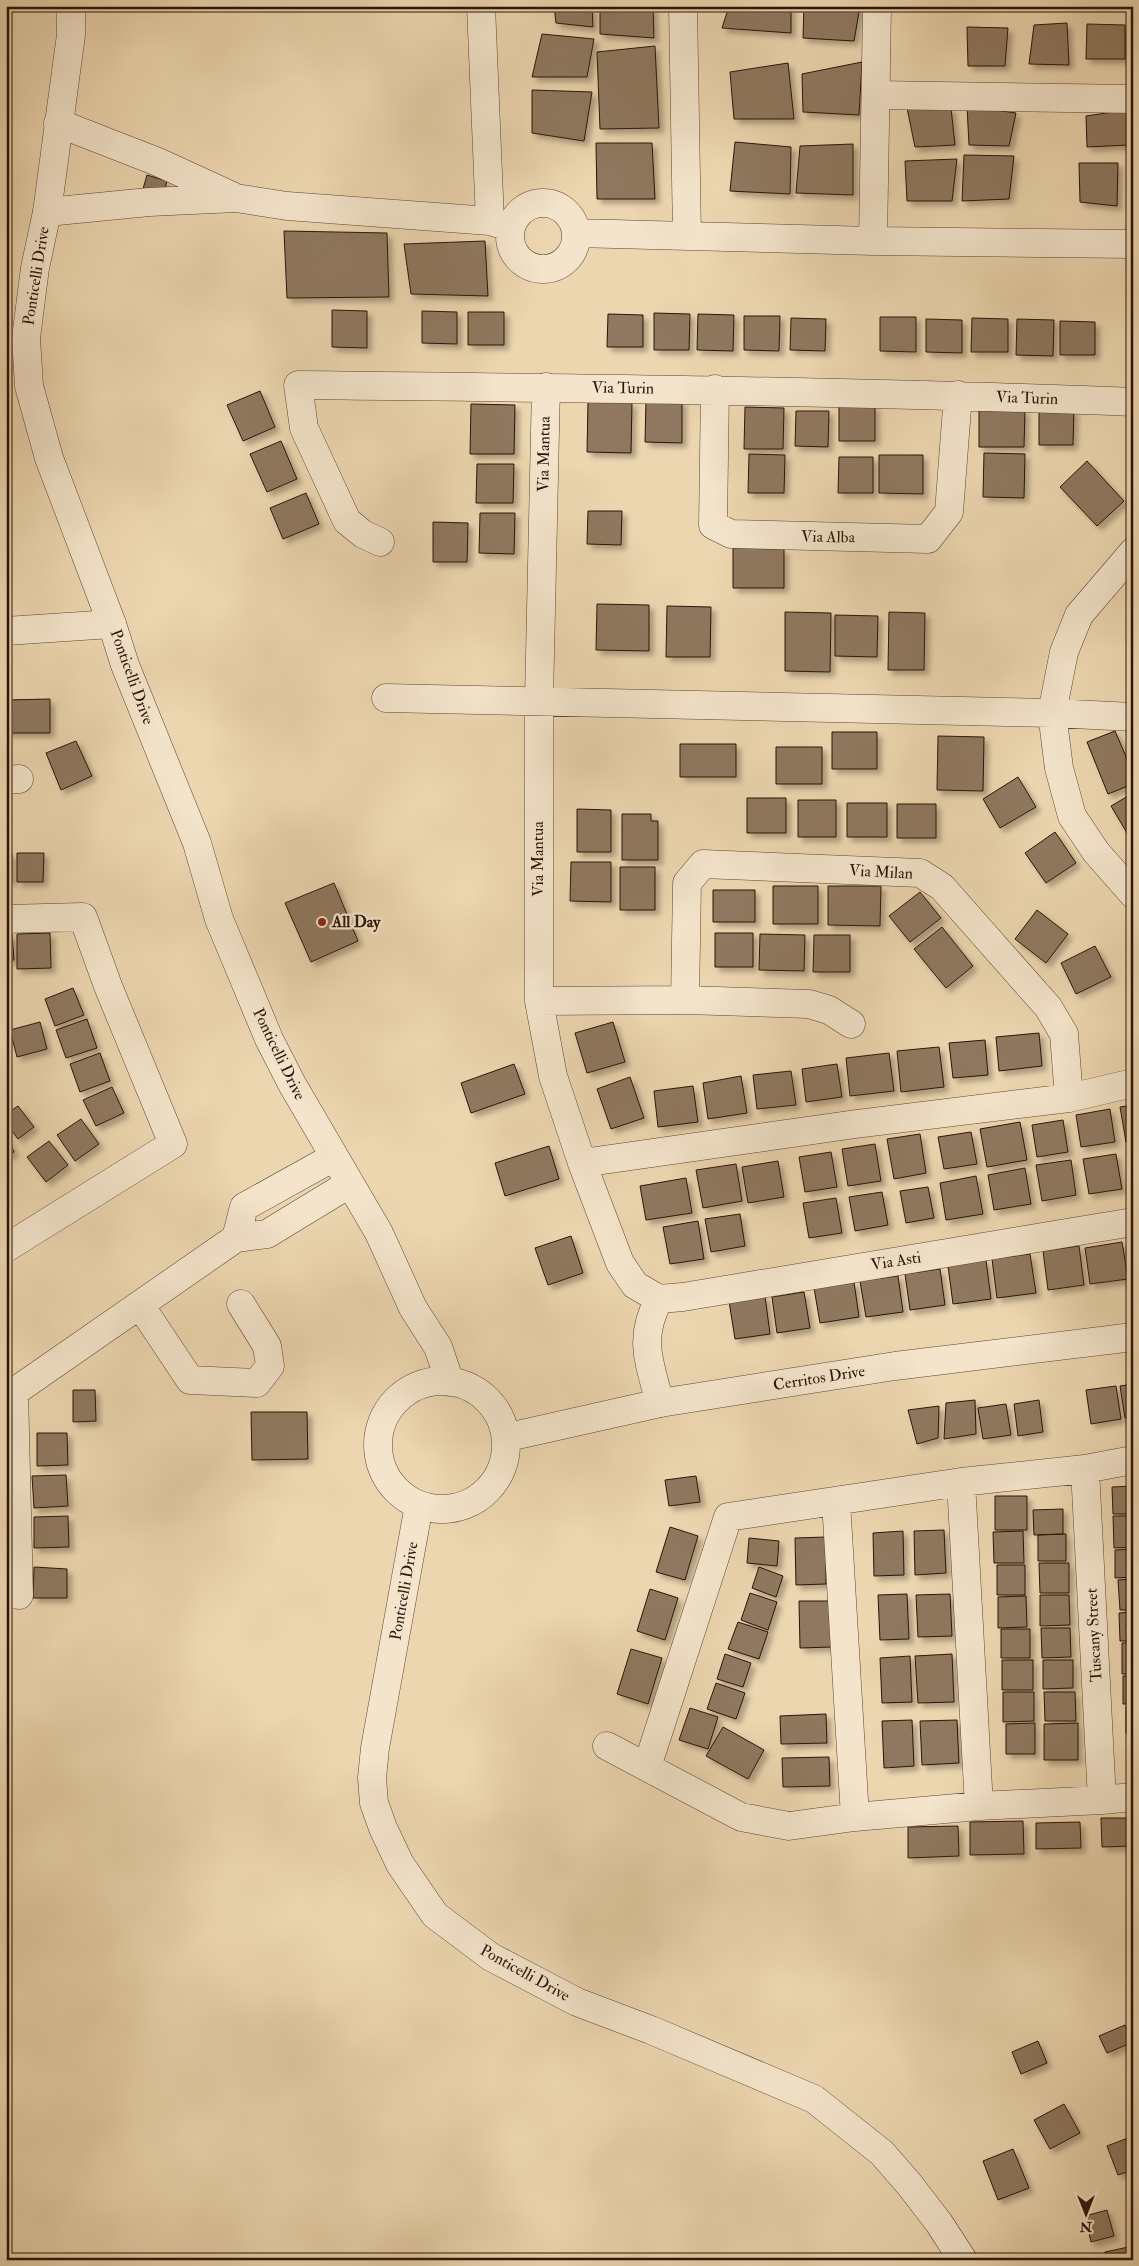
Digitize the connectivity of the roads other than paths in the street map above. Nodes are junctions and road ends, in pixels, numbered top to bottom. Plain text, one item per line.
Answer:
1 (71, 6) edge
2 (481, 6) edge
3 (683, 6) edge
4 (877, 6) edge
5 (876, 96) junction
6 (1133, 99) edge
7 (58, 123) junction
8 (236, 198) junction
9 (47, 212) junction
10 (500, 224) junction
11 (576, 233) junction
12 (687, 235) junction
13 (874, 241) junction
14 (1133, 244) edge
15 (546, 388) junction
16 (715, 390) junction
17 (958, 395) junction
18 (1133, 402) edge
19 (380, 542) dead end
20 (1133, 552) edge
21 (112, 624) junction
22 (6, 631) edge
23 (386, 698) dead end
24 (539, 700) junction
25 (1052, 713) junction
26 (1133, 717) edge
27 (1133, 894) edge
28 (6, 919) edge
29 (685, 1000) junction
30 (539, 1001) junction
31 (852, 1024) dead end
32 (1133, 1083) edge
33 (1069, 1098) junction
34 (334, 1157) junction
35 (582, 1163) junction
36 (349, 1184) junction
37 (1133, 1222) edge
38 (236, 1238) junction
39 (6, 1248) edge
40 (659, 1299) junction
41 (240, 1304) dead end
42 (140, 1305) junction
43 (1133, 1338) edge
44 (440, 1382) junction
45 (10, 1392) edge
46 (660, 1403) junction
47 (508, 1437) junction
48 (1133, 1460) edge
49 (1085, 1470) junction
50 (961, 1482) junction
51 (836, 1501) junction
52 (419, 1505) junction
53 (19, 1595) dead end
54 (607, 1746) dead end
55 (647, 1767) junction
56 (1133, 1797) edge
57 (1102, 1800) junction
58 (979, 1806) junction
59 (855, 1817) junction
60 (962, 2260) edge

1 - 7 street, Ponticelli Drive
2 - 10 street
3 - 12 street
4 - 5 street
5 - 6 street
5 - 13 street
7 - 8 street
7 - 9 street, Ponticelli Drive
8 - 9 street
8 - 10 street
9 - 21 street, Ponticelli Drive
10 - 11 street
10 - 11 street
11 - 12 street
12 - 13 street
13 - 14 street
15 - 16 street, Via Turin
15 - 19 street, Via Turin
15 - 24 street, Via Mantua
16 - 17 street, Via Turin
16 - 17 street, Via Alba
17 - 18 street, Via Turin
20 - 25 street
21 - 22 street
21 - 34 street, Ponticelli Drive
23 - 24 street
24 - 25 street
24 - 30 street, Via Mantua
25 - 26 street
25 - 27 street
28 - 39 street
29 - 30 street
29 - 31 street
29 - 33 street, Via Milan
30 - 35 street, Via Mantua
32 - 33 street
33 - 35 street
34 - 36 street, Ponticelli Drive
34 - 38 street
35 - 40 street, Via Mantua
36 - 38 street
36 - 44 street, Ponticelli Drive
37 - 40 street, Via Asti
38 - 42 street
40 - 46 street
41 - 42 street
42 - 45 street
43 - 46 street, Cerritos Drive
44 - 47 street
44 - 52 street
45 - 53 street
46 - 47 street, Cerritos Drive
47 - 52 street
48 - 49 street
49 - 50 street
49 - 57 street, Tuscany Street
50 - 51 street
50 - 58 street
51 - 55 street
51 - 59 street
52 - 60 street, Ponticelli Drive
54 - 55 street
55 - 59 street
56 - 57 street
57 - 58 street
58 - 59 street

